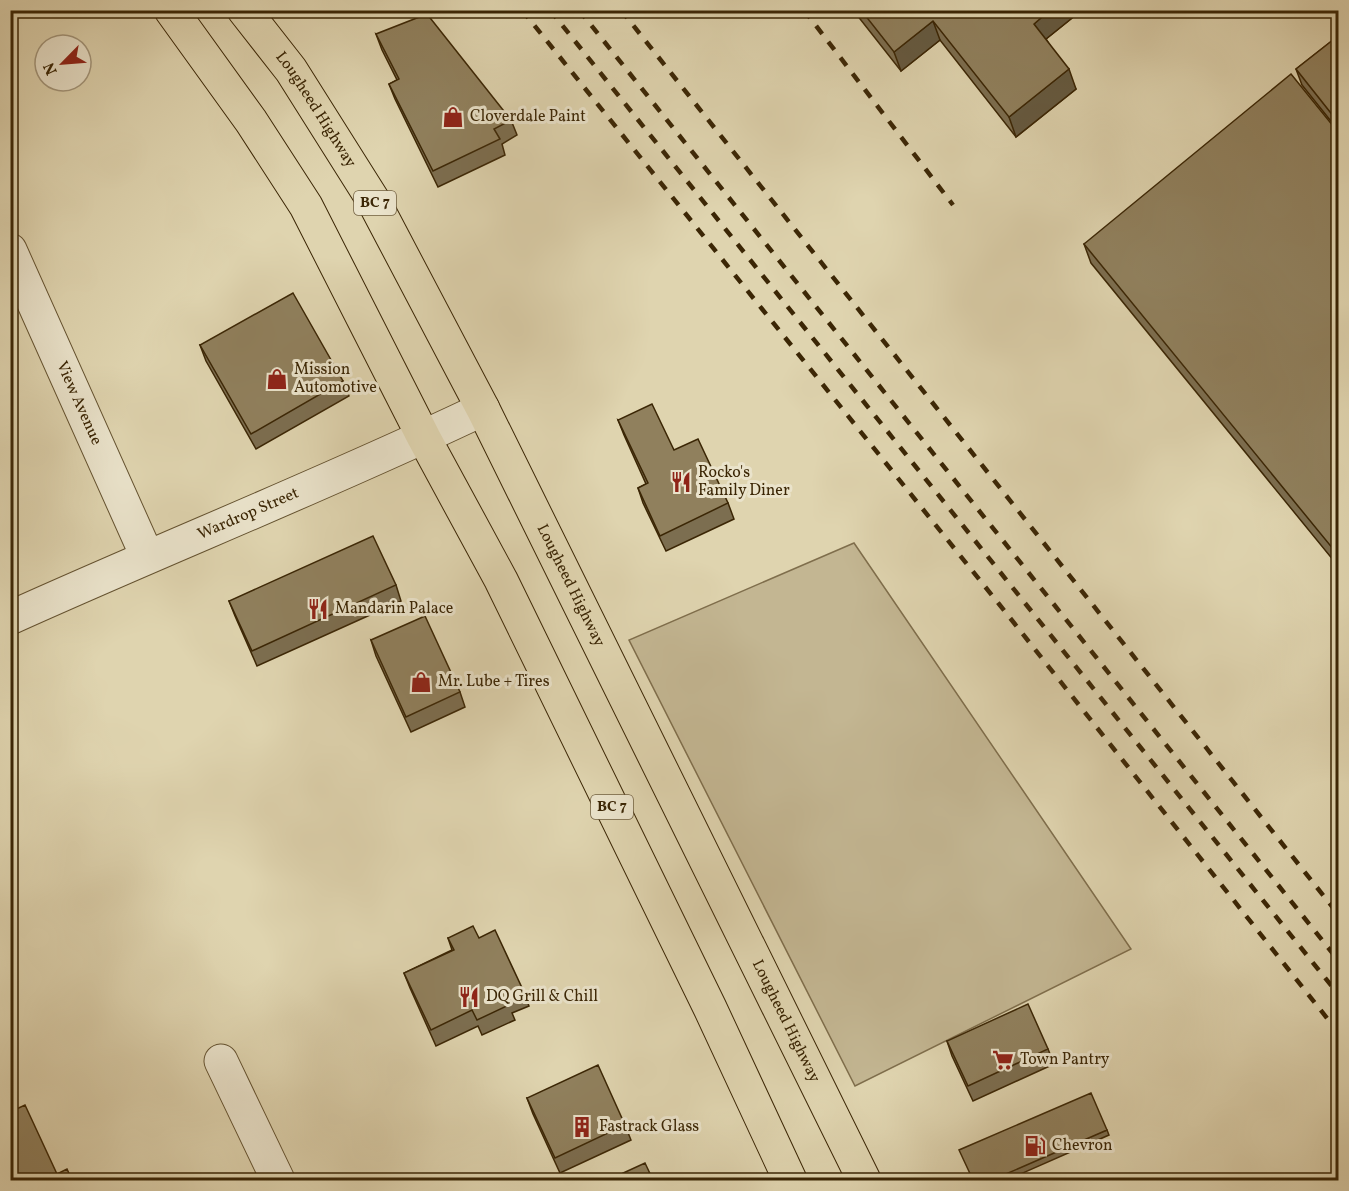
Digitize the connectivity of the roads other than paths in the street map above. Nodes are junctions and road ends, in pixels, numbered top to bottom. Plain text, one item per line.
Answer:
1 (171, 10) edge
2 (244, 10) edge
3 (10, 250) edge
4 (483, 409) junction
5 (424, 438) junction
6 (147, 556) junction
7 (10, 618) edge
8 (221, 1061) dead end
9 (278, 1180) edge
10 (790, 1180) edge
11 (864, 1180) edge

1 - 5 main road, BC 7
2 - 4 main road, Lougheed Highway / BC 7
3 - 6 street, View Avenue
4 - 5 street, Wardrop Street
4 - 11 main road, Lougheed Highway / BC 7
5 - 6 street, Wardrop Street
5 - 10 main road, BC 7
6 - 7 street, Wardrop Street
8 - 9 street

